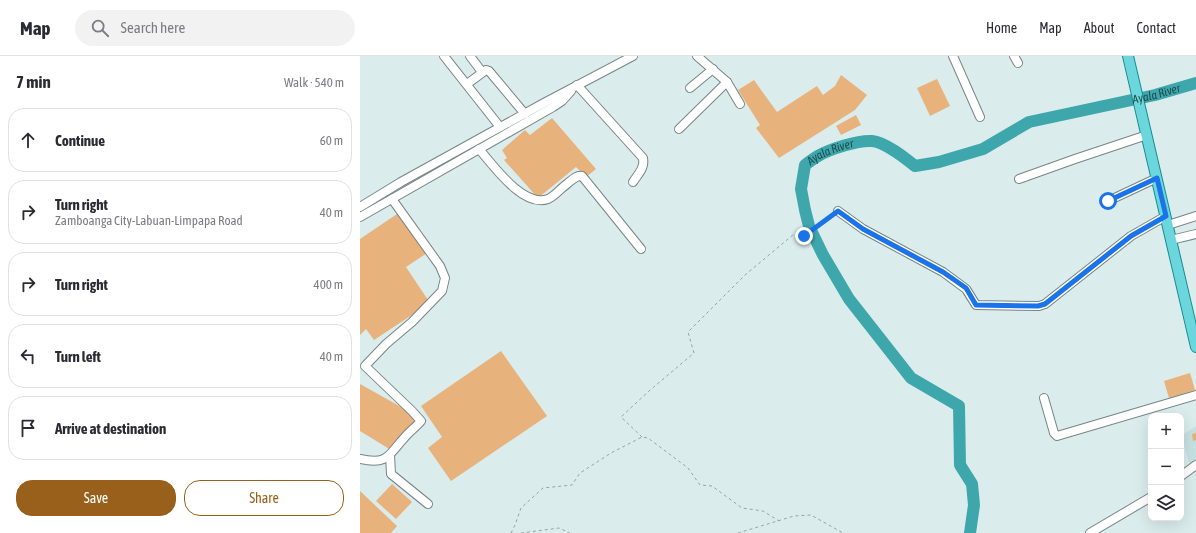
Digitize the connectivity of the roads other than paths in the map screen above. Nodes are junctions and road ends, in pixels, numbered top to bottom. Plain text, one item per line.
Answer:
1 (444, 56) edge
2 (470, 56) edge
3 (633, 56) edge
4 (697, 56) edge
5 (953, 56) edge
6 (1128, 56) edge
7 (713, 69) junction
8 (482, 72) junction
9 (728, 82) junction
10 (467, 84) junction
11 (575, 86) junction
12 (690, 88) dead end
13 (740, 104) dead end
14 (525, 114) junction
15 (980, 117) dead end
16 (500, 127) junction
17 (679, 129) dead end
18 (1147, 134) junction
19 (479, 149) junction
20 (1157, 178) junction
21 (1019, 179) dead end
22 (633, 182) dead end
23 (392, 199) junction
24 (1108, 201) dead end
25 (360, 207) edge
26 (838, 211) road end
27 (1196, 216) edge
28 (360, 217) edge
29 (1167, 220) junction
30 (1196, 234) edge
31 (1172, 240) junction
32 (641, 249) dead end
33 (1196, 347) edge
34 (1196, 395) edge
35 (1044, 398) dead end
36 (390, 455) junction
37 (360, 459) edge
38 (1196, 465) edge
39 (1184, 474) edge
40 (1148, 499) edge
41 (428, 504) dead end
42 (1090, 533) edge

1 - 10 street
2 - 8 street
3 - 11 street
4 - 7 street
5 - 15 street
6 - 18 main road
7 - 9 street
7 - 12 street
8 - 10 street
8 - 14 street
9 - 13 street
9 - 17 street
10 - 16 street
11 - 14 street
11 - 19 street
11 - 22 street
14 - 16 street
16 - 25 street
18 - 20 main road
18 - 21 street
19 - 23 street
19 - 32 street
20 - 24 street
20 - 29 main road
23 - 28 street
23 - 36 street
26 - 29 street
27 - 29 street
29 - 31 main road
30 - 31 street
31 - 33 main road
34 - 35 street
36 - 37 street
36 - 41 street
38 - 39 street
40 - 42 street

